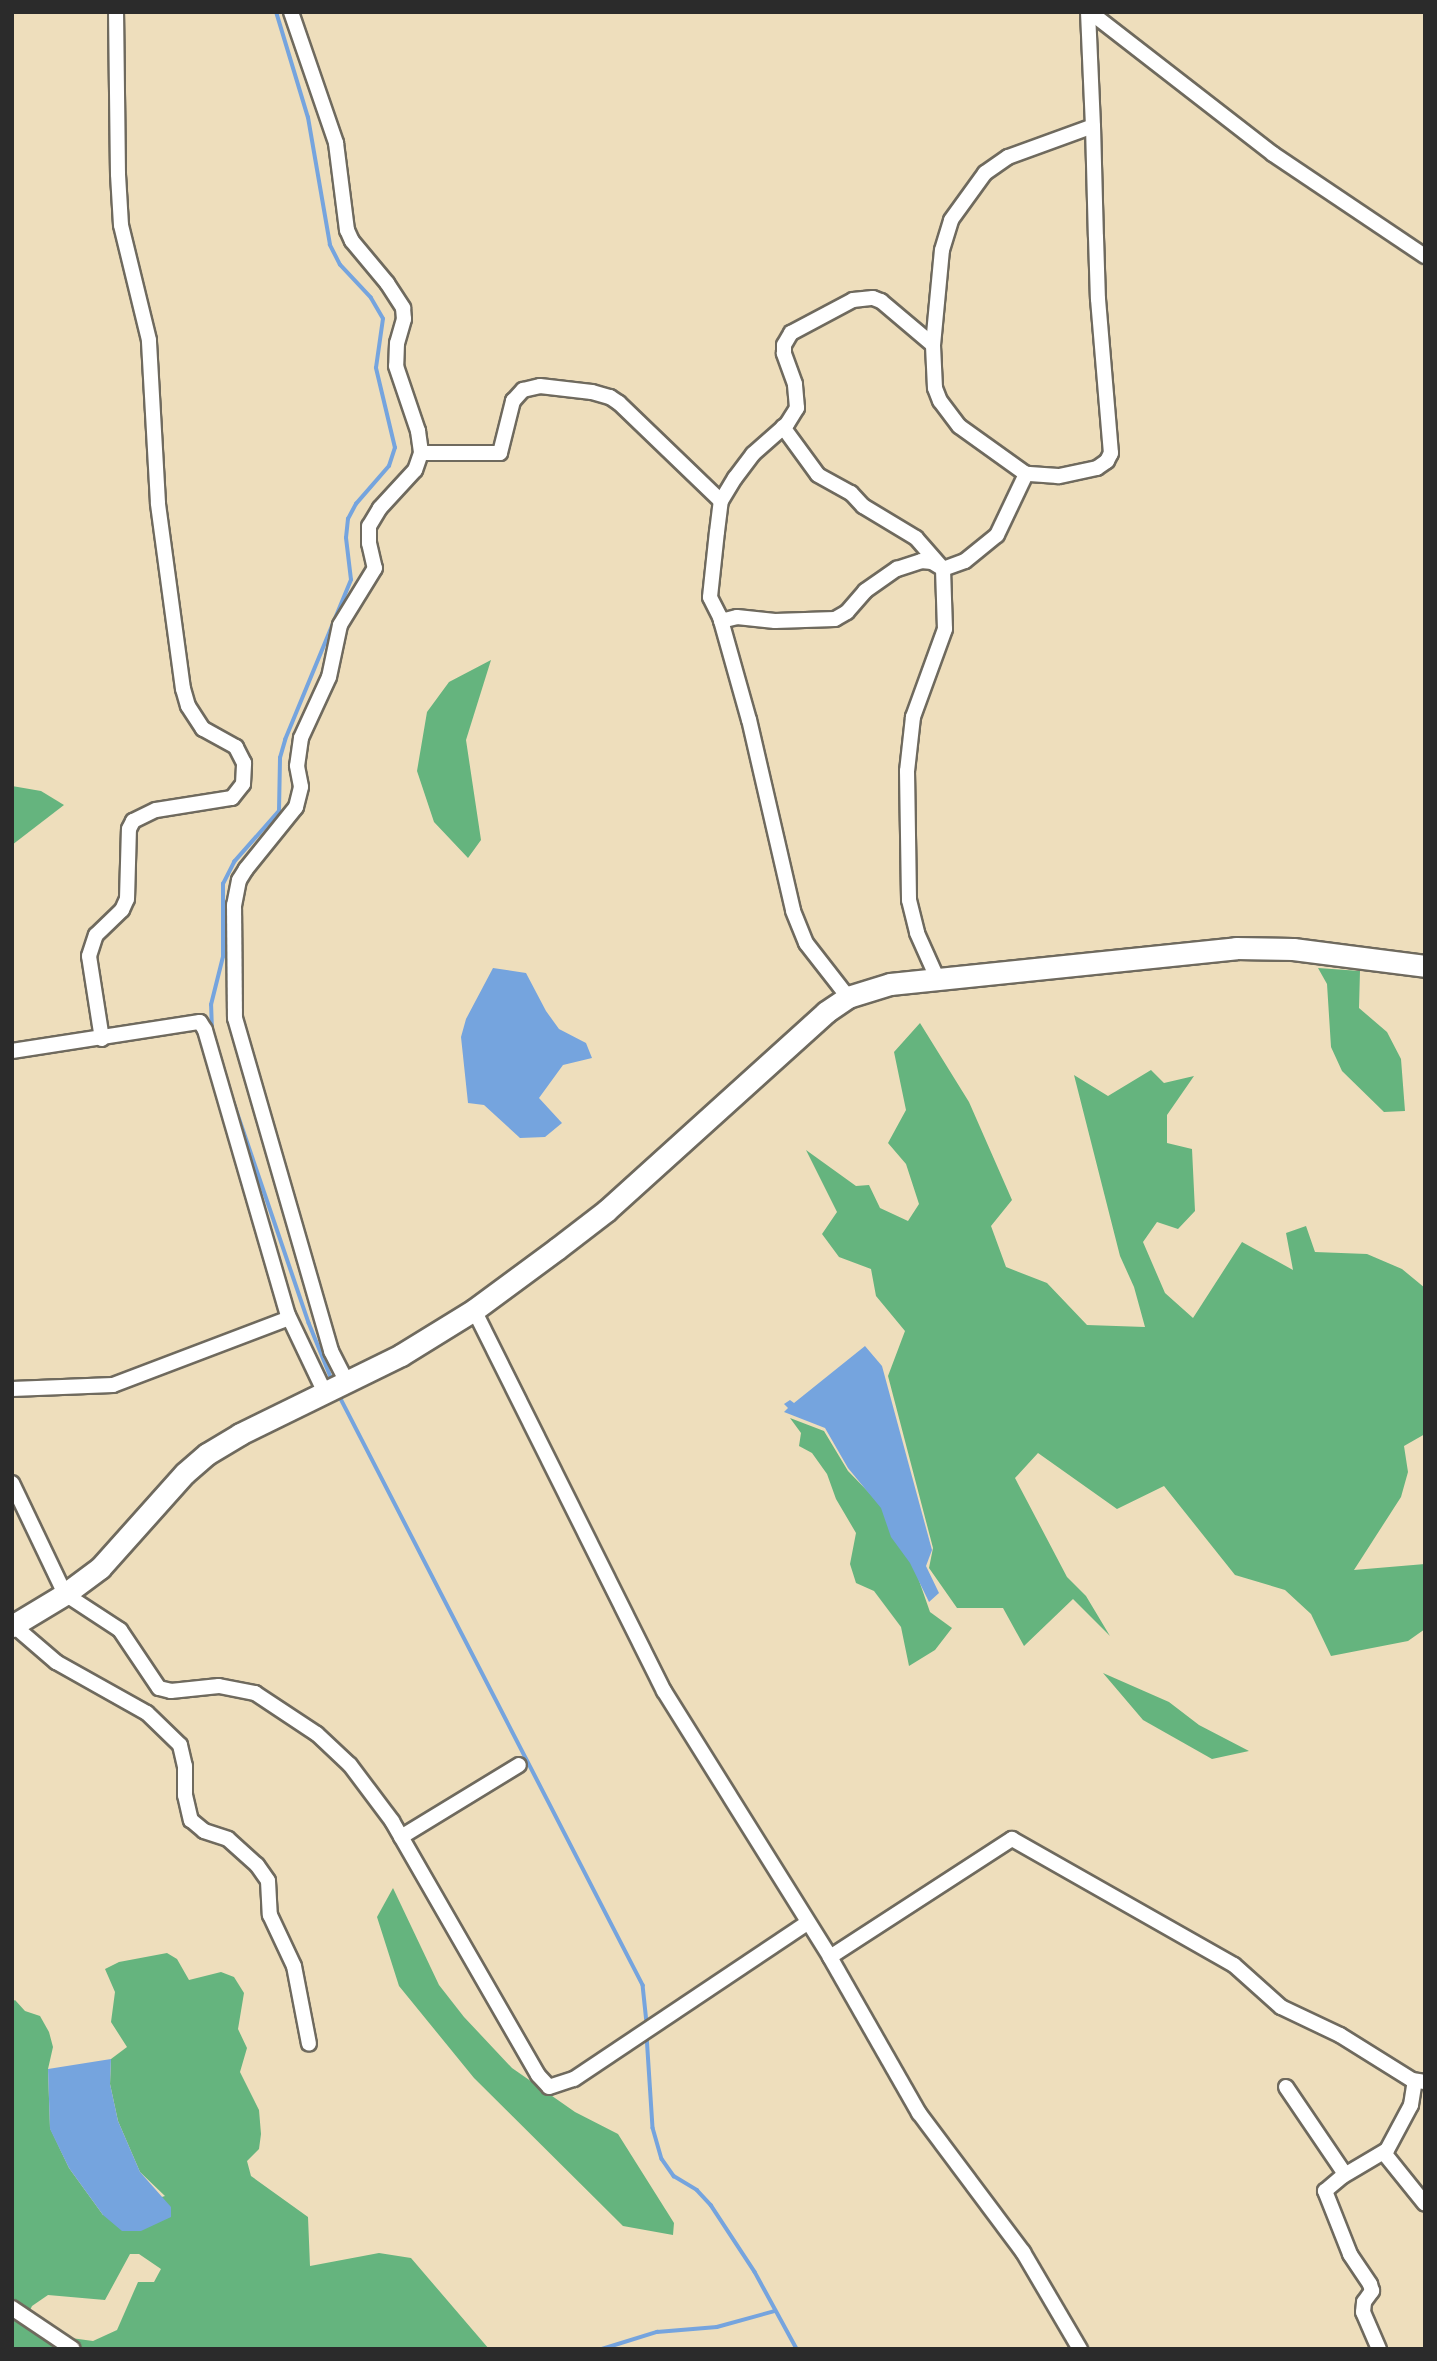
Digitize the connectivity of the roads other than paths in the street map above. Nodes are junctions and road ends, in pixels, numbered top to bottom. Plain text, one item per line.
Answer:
1 (116, 12) edge
2 (291, 12) edge
3 (1089, 12) edge
4 (1093, 126) junction
5 (1425, 256) edge
6 (933, 345) junction
7 (783, 427) junction
8 (421, 453) junction
9 (1026, 474) junction
10 (721, 501) junction
11 (943, 569) junction
12 (721, 621) junction
13 (1425, 966) edge
14 (938, 980) junction
15 (848, 998) junction
16 (102, 1039) junction
17 (12, 1051) edge
18 (474, 1310) junction
19 (289, 1318) junction
20 (347, 1382) junction
21 (12, 1389) edge
22 (325, 1393) junction
23 (12, 1483) edge
24 (65, 1594) junction
25 (13, 1625) edge
26 (519, 1765) dead end
27 (401, 1838) junction
28 (807, 1923) junction
29 (830, 1956) junction
30 (309, 2044) dead end
31 (1420, 2082) edge
32 (1286, 2087) dead end
33 (1384, 2153) junction
34 (1345, 2174) junction
35 (1425, 2204) edge
36 (12, 2308) edge
37 (73, 2349) edge
38 (1080, 2349) edge
39 (1379, 2349) edge

1 - 16 street
2 - 8 street
3 - 4 street
3 - 5 street
4 - 6 street
4 - 9 street
6 - 7 street
6 - 9 street
7 - 10 street
7 - 11 street
8 - 10 street
8 - 20 street
9 - 11 street
10 - 12 street
11 - 12 street
11 - 14 street
12 - 15 street
13 - 14 street
14 - 15 street
15 - 18 street
16 - 17 street
16 - 19 street
18 - 20 street
18 - 28 street
19 - 21 street
19 - 22 street
20 - 22 street
22 - 24 street
23 - 24 street
24 - 25 street
24 - 27 street
25 - 30 street
26 - 27 street
27 - 28 street
28 - 29 street
29 - 31 street
29 - 38 street
31 - 33 street
32 - 34 street
33 - 34 street
33 - 35 street
34 - 39 street
36 - 37 street

